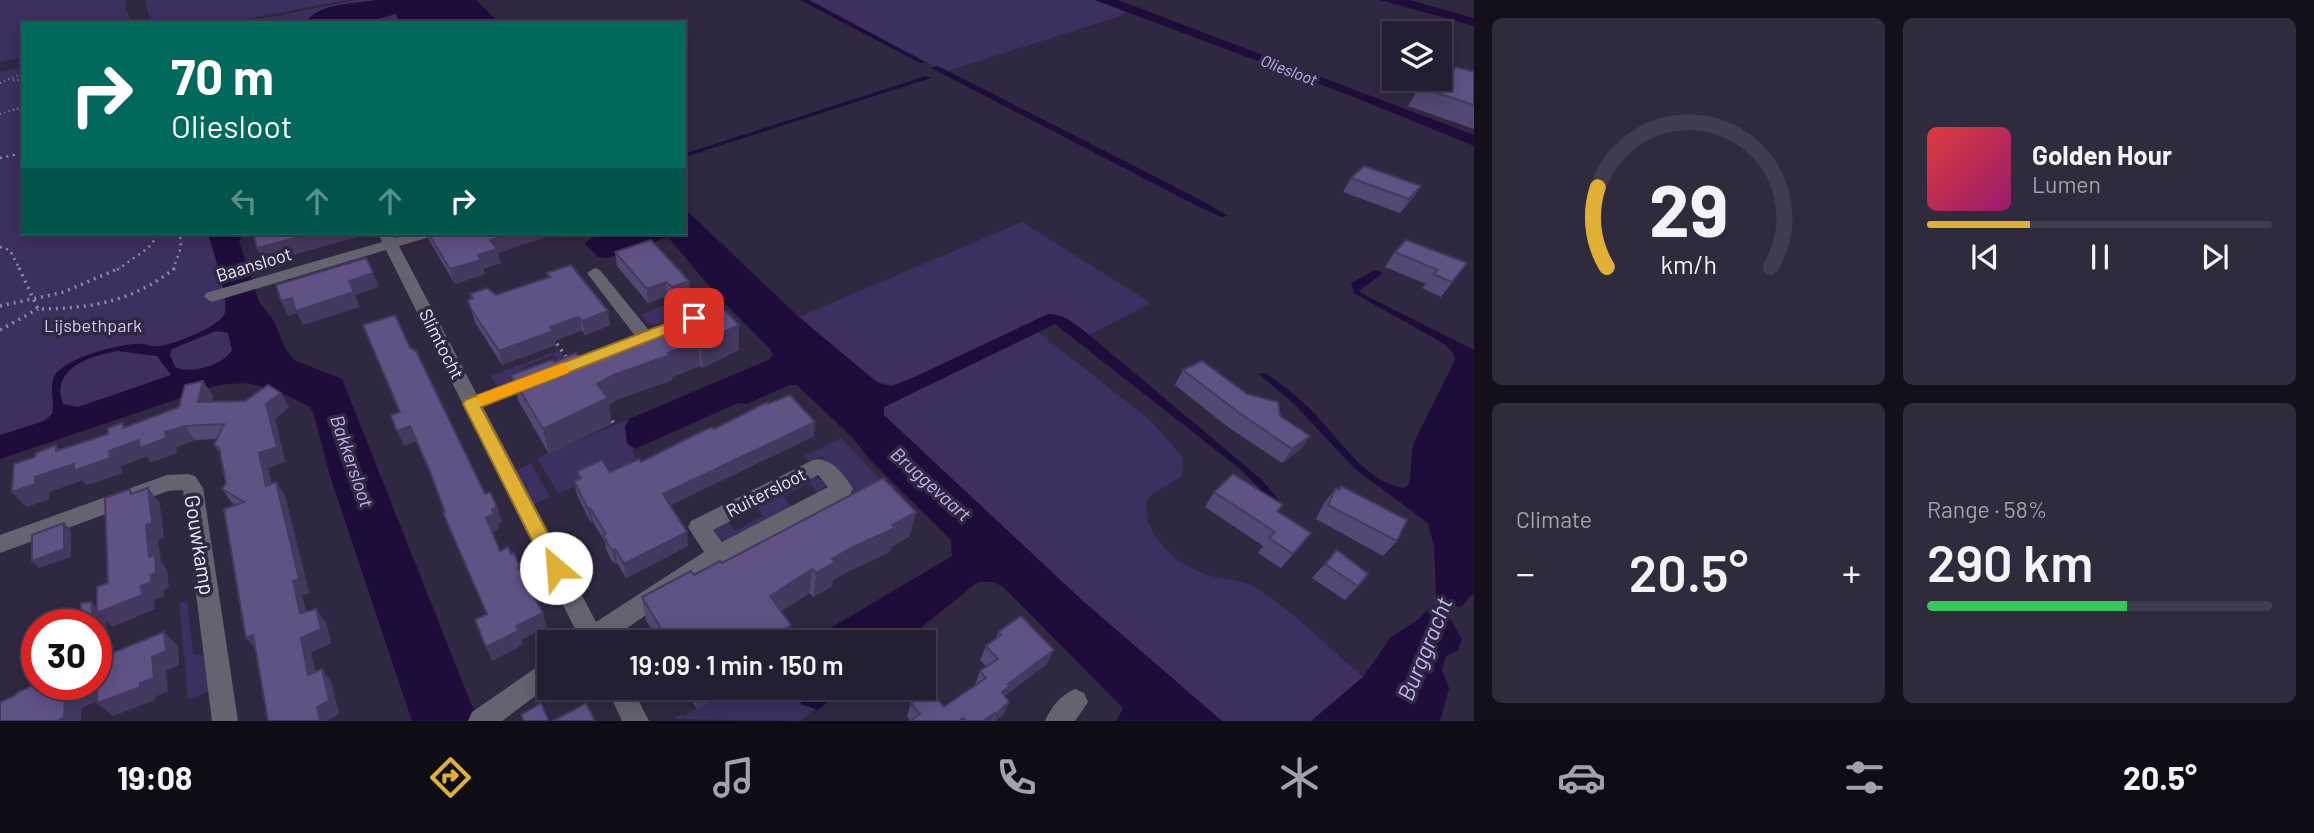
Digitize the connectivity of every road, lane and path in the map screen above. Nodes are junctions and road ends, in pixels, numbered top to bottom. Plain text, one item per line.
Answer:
1 (21, 74) edge
2 (10, 79) junction
3 (21, 80) edge
4 (0, 81) edge
5 (21, 108) edge
6 (0, 114) edge
7 (21, 153) edge
8 (0, 158) edge
9 (159, 235) edge
10 (180, 235) edge
11 (412, 235) edge
12 (388, 238) edge
13 (0, 247) edge
14 (595, 273) dead end
15 (212, 297) dead end
16 (34, 300) junction
17 (0, 306) edge
18 (38, 309) junction
19 (0, 331) edge
20 (549, 332) edge
21 (645, 337) edge
22 (572, 365) joint
23 (471, 404) junction
24 (601, 405) edge
25 (615, 425) dead end
26 (0, 544) edge
27 (719, 555) junction
28 (585, 630) edge
29 (607, 630) edge
30 (537, 680) edge
31 (625, 700) edge
32 (487, 717) edge
33 (225, 721) edge
34 (636, 721) edge

1 - 2 path
2 - 3 path
2 - 4 path
5 - 6 path
7 - 8 path
9 - 16 path
10 - 18 path
11 - 12 street, Baansloot
12 - 15 street, Baansloot
12 - 23 street, Slimtocht
13 - 16 path
14 - 21 street
16 - 17 path
16 - 18 path
18 - 19 path
20 - 22 path
22 - 23 street
23 - 28 street, Slimtocht
24 - 25 path
26 - 33 street, Gouwkamp
27 - 27 street, Ruitersloot
27 - 29 street, Ruitersloot
30 - 32 street
31 - 34 street

